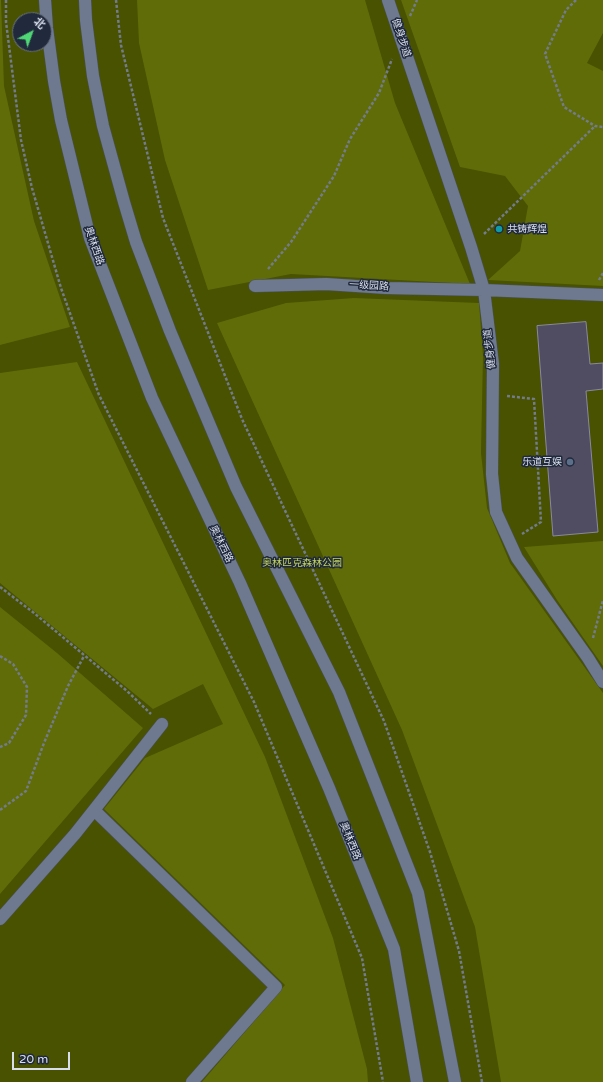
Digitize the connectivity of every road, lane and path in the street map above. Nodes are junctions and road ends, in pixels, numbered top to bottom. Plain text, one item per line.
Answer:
1 (6, 0) edge
2 (44, 0) edge
3 (85, 0) edge
4 (116, 0) edge
5 (388, 0) edge
6 (576, 0) edge
7 (400, 35) junction
8 (595, 126) junction
9 (603, 127) edge
10 (470, 247) junction
11 (255, 286) joint
12 (484, 290) junction
13 (603, 295) edge
14 (493, 394) junction
15 (510, 542) junction
16 (0, 587) edge
17 (603, 600) edge
18 (0, 656) edge
19 (84, 656) junction
20 (588, 658) junction
21 (603, 682) edge
22 (162, 724) joint
23 (0, 747) edge
24 (0, 810) edge
25 (94, 810) junction
26 (0, 919) edge
27 (192, 1082) edge
28 (383, 1082) edge
29 (417, 1082) edge
30 (455, 1082) edge
31 (482, 1082) edge

1 - 28 path
2 - 29 main road, 奥林西路
3 - 30 main road
4 - 31 path
5 - 7 main road, 健身步道
6 - 8 path
7 - 10 main road, 健身步道
7 - 11 path
8 - 9 path
8 - 10 path
10 - 12 main road, 健身步道
11 - 12 main road, 一级园路
12 - 13 main road, 一级园路
12 - 14 main road, 健身步道
14 - 15 main road, 健身步道
14 - 15 path
15 - 20 main road, 健身步道
16 - 19 path
17 - 20 path
18 - 23 path
19 - 22 path
19 - 24 path
20 - 21 main road, 健身步道
22 - 25 main road
25 - 26 main road
25 - 27 main road

